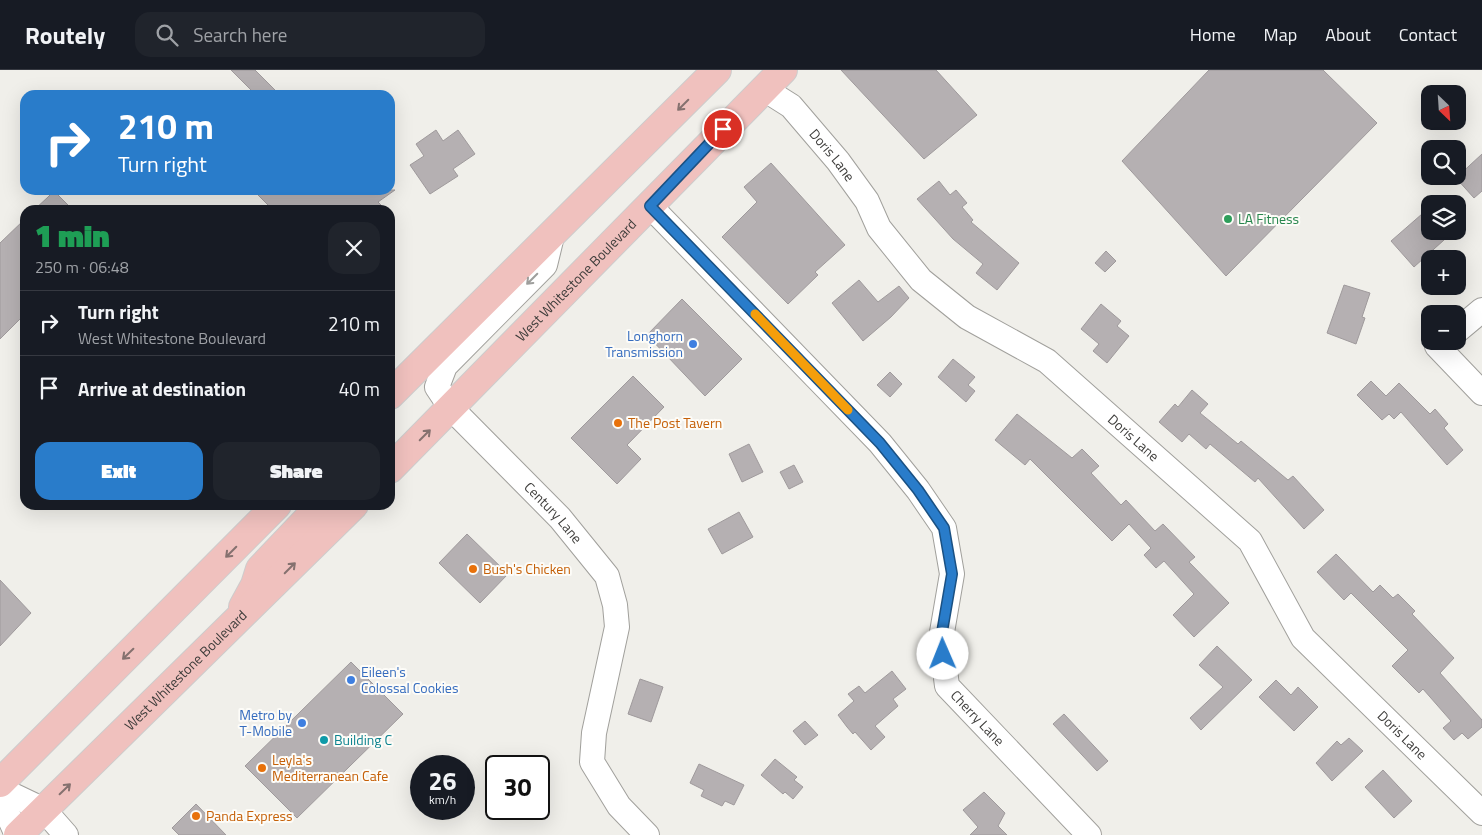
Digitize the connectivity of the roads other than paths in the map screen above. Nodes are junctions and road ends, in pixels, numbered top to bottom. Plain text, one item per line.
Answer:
1 (717, 70) edge
2 (783, 70) edge
3 (762, 79) edge
4 (650, 206) junction
5 (552, 236) junction
6 (1482, 310) edge
7 (1466, 323) edge
8 (1445, 350) edge
9 (395, 390) edge
10 (1482, 392) edge
11 (452, 408) junction
12 (395, 464) edge
13 (273, 510) edge
14 (316, 510) edge
15 (349, 510) edge
16 (231, 628) junction
17 (0, 783) edge
18 (0, 789) edge
19 (0, 797) edge
20 (44, 810) junction
21 (1482, 813) edge
22 (17, 835) edge
23 (66, 835) edge
24 (648, 835) edge
25 (1089, 835) edge

1 -> 5 main road
2 - 3 main road, West Whitestone Boulevard
3 - 4 main road, West Whitestone Boulevard
3 - 21 street, Doris Lane
4 - 11 main road, West Whitestone Boulevard
4 - 25 street, Cherry Lane
5 - 9 main road
5 -> 11 street, Century Lane
6 - 7 street
8 - 10 street
12 -> 11 main road, West Whitestone Boulevard
11 - 24 street, Century Lane
13 -> 17 main road
14 - 16 main road
16 -> 15 main road, West Whitestone Boulevard
20 -> 16 main road, West Whitestone Boulevard
18 - 20 street
19 - 22 street
20 - 22 main road, West Whitestone Boulevard
20 - 23 street

